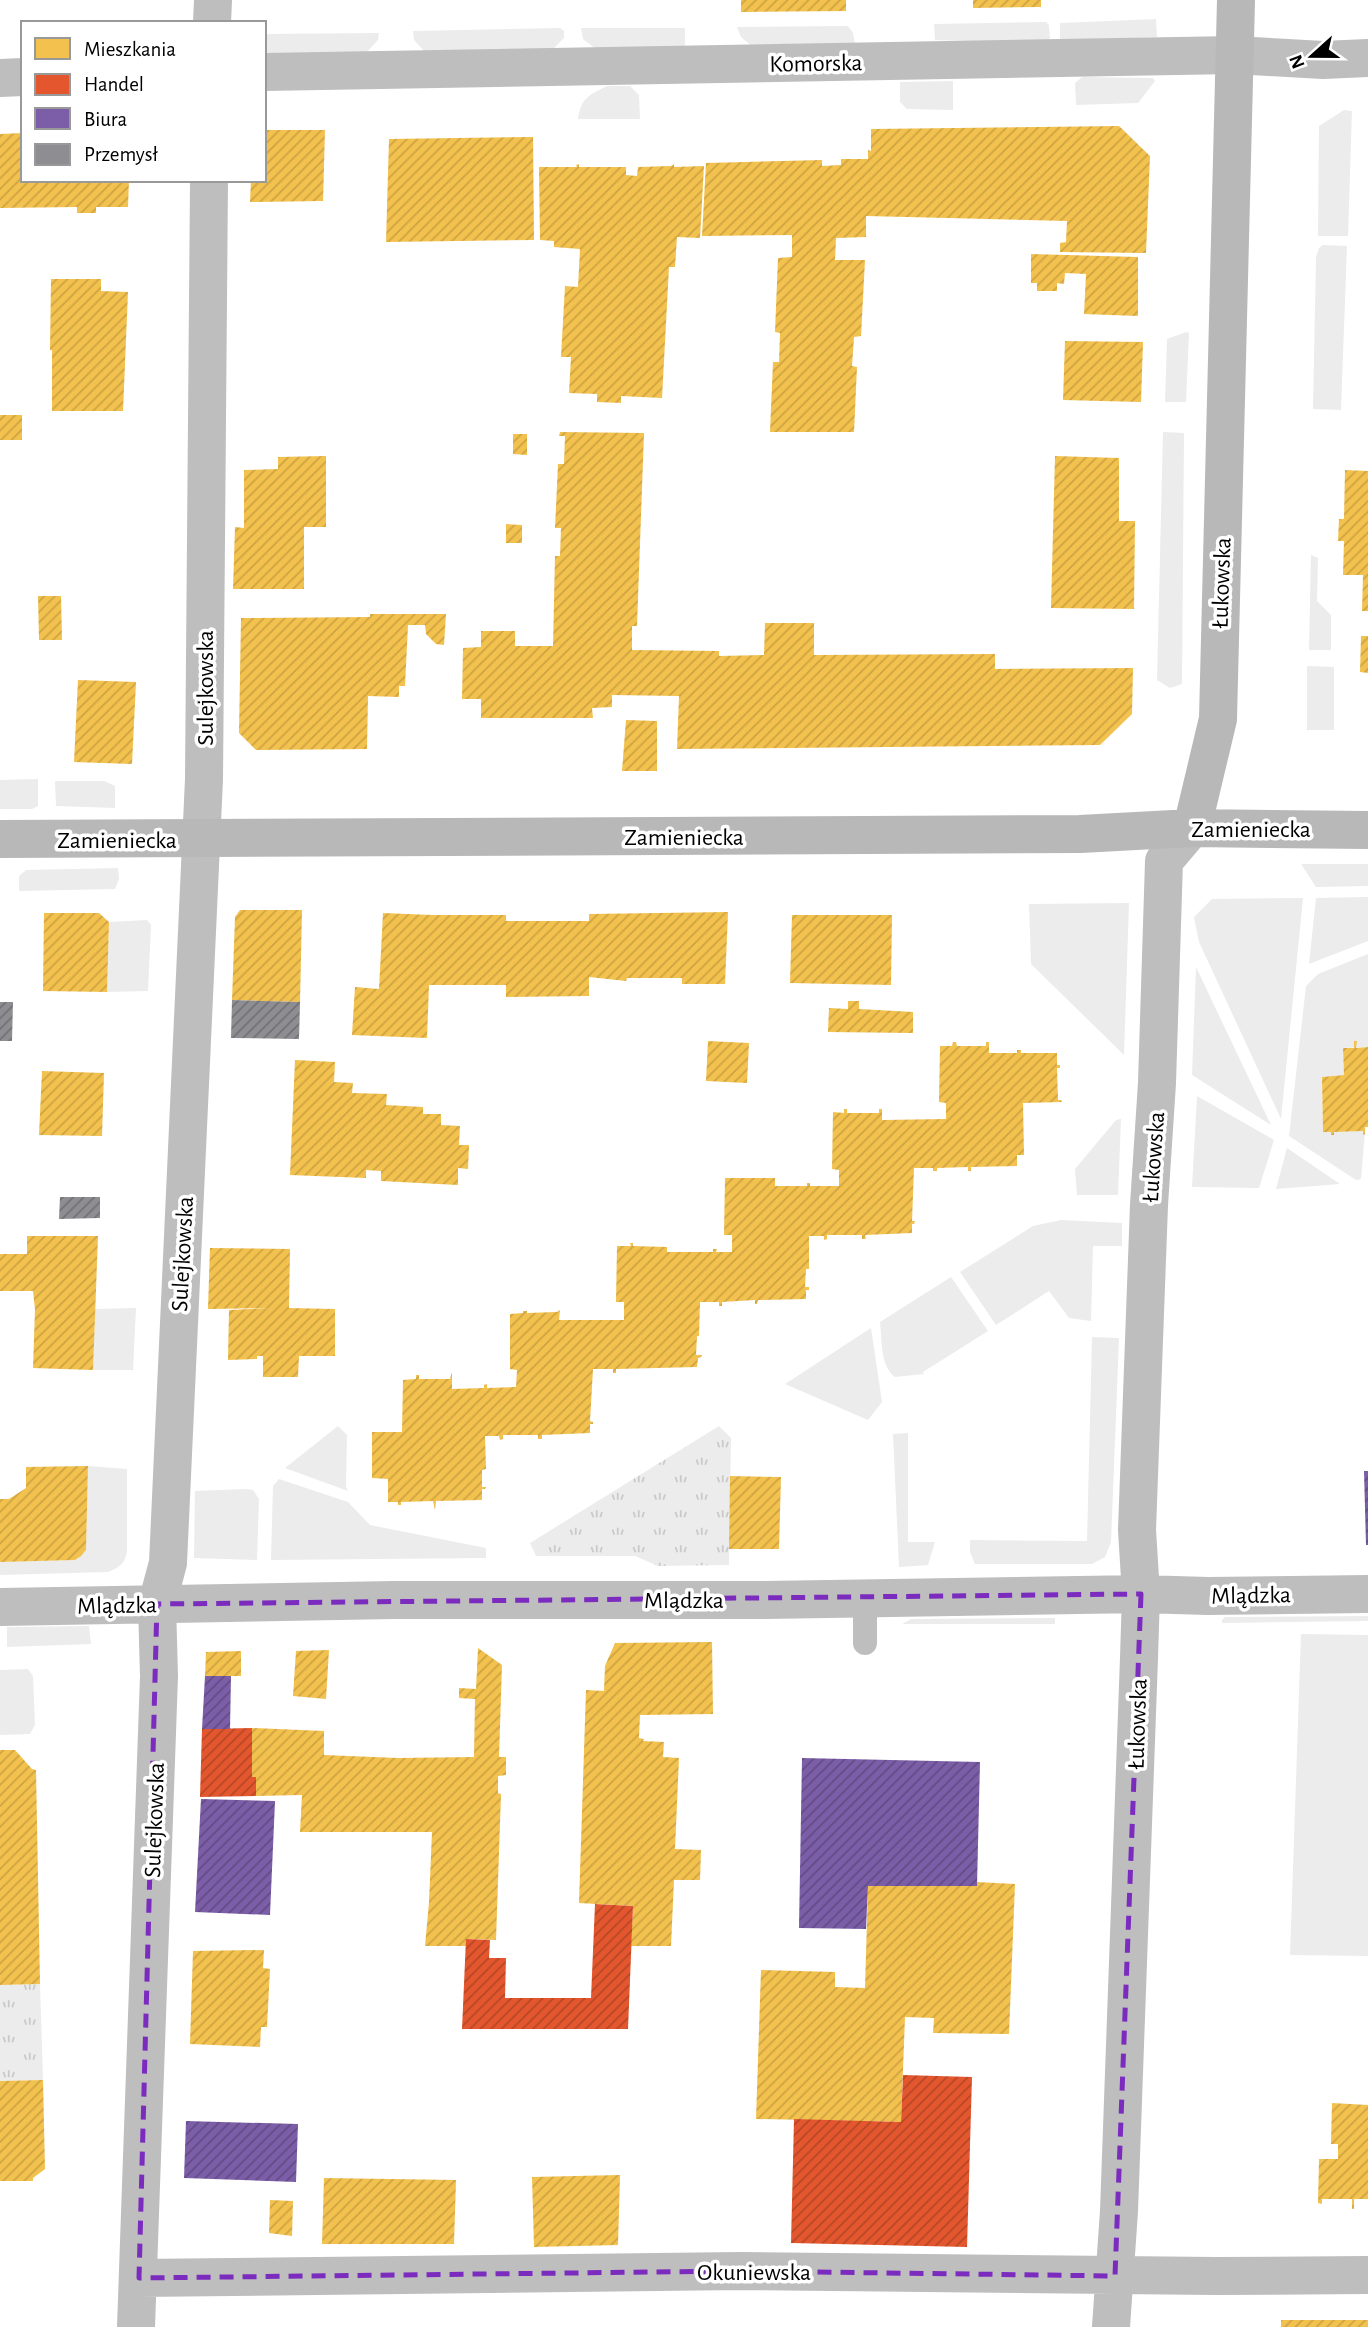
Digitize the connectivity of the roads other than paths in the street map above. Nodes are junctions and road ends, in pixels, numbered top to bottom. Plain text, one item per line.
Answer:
1 (213, 0) edge
2 (1236, 0) edge
3 (212, 21) edge
4 (1235, 55) junction
5 (1368, 58) edge
6 (266, 72) edge
7 (21, 77) edge
8 (0, 78) edge
9 (209, 182) edge
10 (1192, 828) junction
11 (1368, 830) edge
12 (0, 839) edge
13 (201, 840) junction
14 (1141, 1594) junction
15 (1368, 1594) edge
16 (865, 1598) junction
17 (157, 1604) junction
18 (0, 1607) edge
19 (865, 1643) dead end
20 (1368, 2275) edge
21 (1115, 2276) junction
22 (139, 2278) junction
23 (136, 2327) edge
24 (1111, 2327) edge

1 - 3 street
2 - 4 street, Łukowska
4 - 5 street, Komorska
4 - 6 street, Komorska
4 - 10 street, Łukowska
7 - 8 street
9 - 13 street, Sulejkowska
10 - 11 street, Zamieniecka
10 - 13 street, Zamieniecka
10 - 14 street, Łukowska
12 - 13 street, Zamieniecka
13 - 17 street, Sulejkowska
14 - 15 street, Mlądzka
14 - 16 street, Mlądzka
14 - 21 street, Łukowska
16 - 17 street, Mlądzka
16 - 19 lane
17 - 18 street, Mlądzka
17 - 22 street, Sulejkowska
20 - 21 street, Okuniewska
21 - 22 street, Okuniewska
21 - 24 street, Łukowska
22 - 23 street, Sulejkowska

